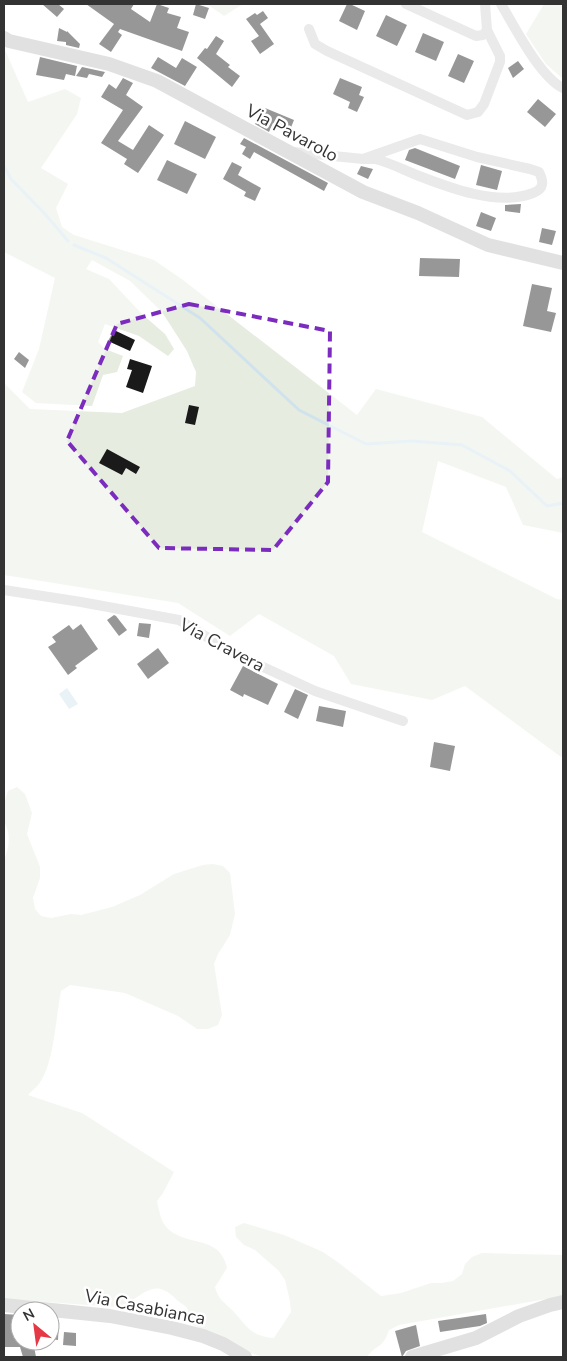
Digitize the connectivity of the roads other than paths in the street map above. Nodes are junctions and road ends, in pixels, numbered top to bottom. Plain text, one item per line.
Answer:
1 (406, 4) edge
2 (485, 4) edge
3 (501, 4) edge
4 (309, 29) dead end
5 (487, 30) junction
6 (4, 38) edge
7 (563, 88) edge
8 (288, 152) junction
9 (363, 159) junction
10 (563, 263) edge
11 (4, 590) edge
12 (403, 722) dead end
13 (563, 1302) edge
14 (4, 1305) edge
15 (245, 1357) edge
16 (412, 1357) edge

1 - 5 street
2 - 5 street
3 - 7 street
4 - 5 street
6 - 8 street, Via Pavarolo
8 - 9 street
8 - 10 street, Via Pavarolo
9 - 9 street
11 - 12 street, Via Cravera
13 - 16 street
14 - 15 street, Via Casabianca

